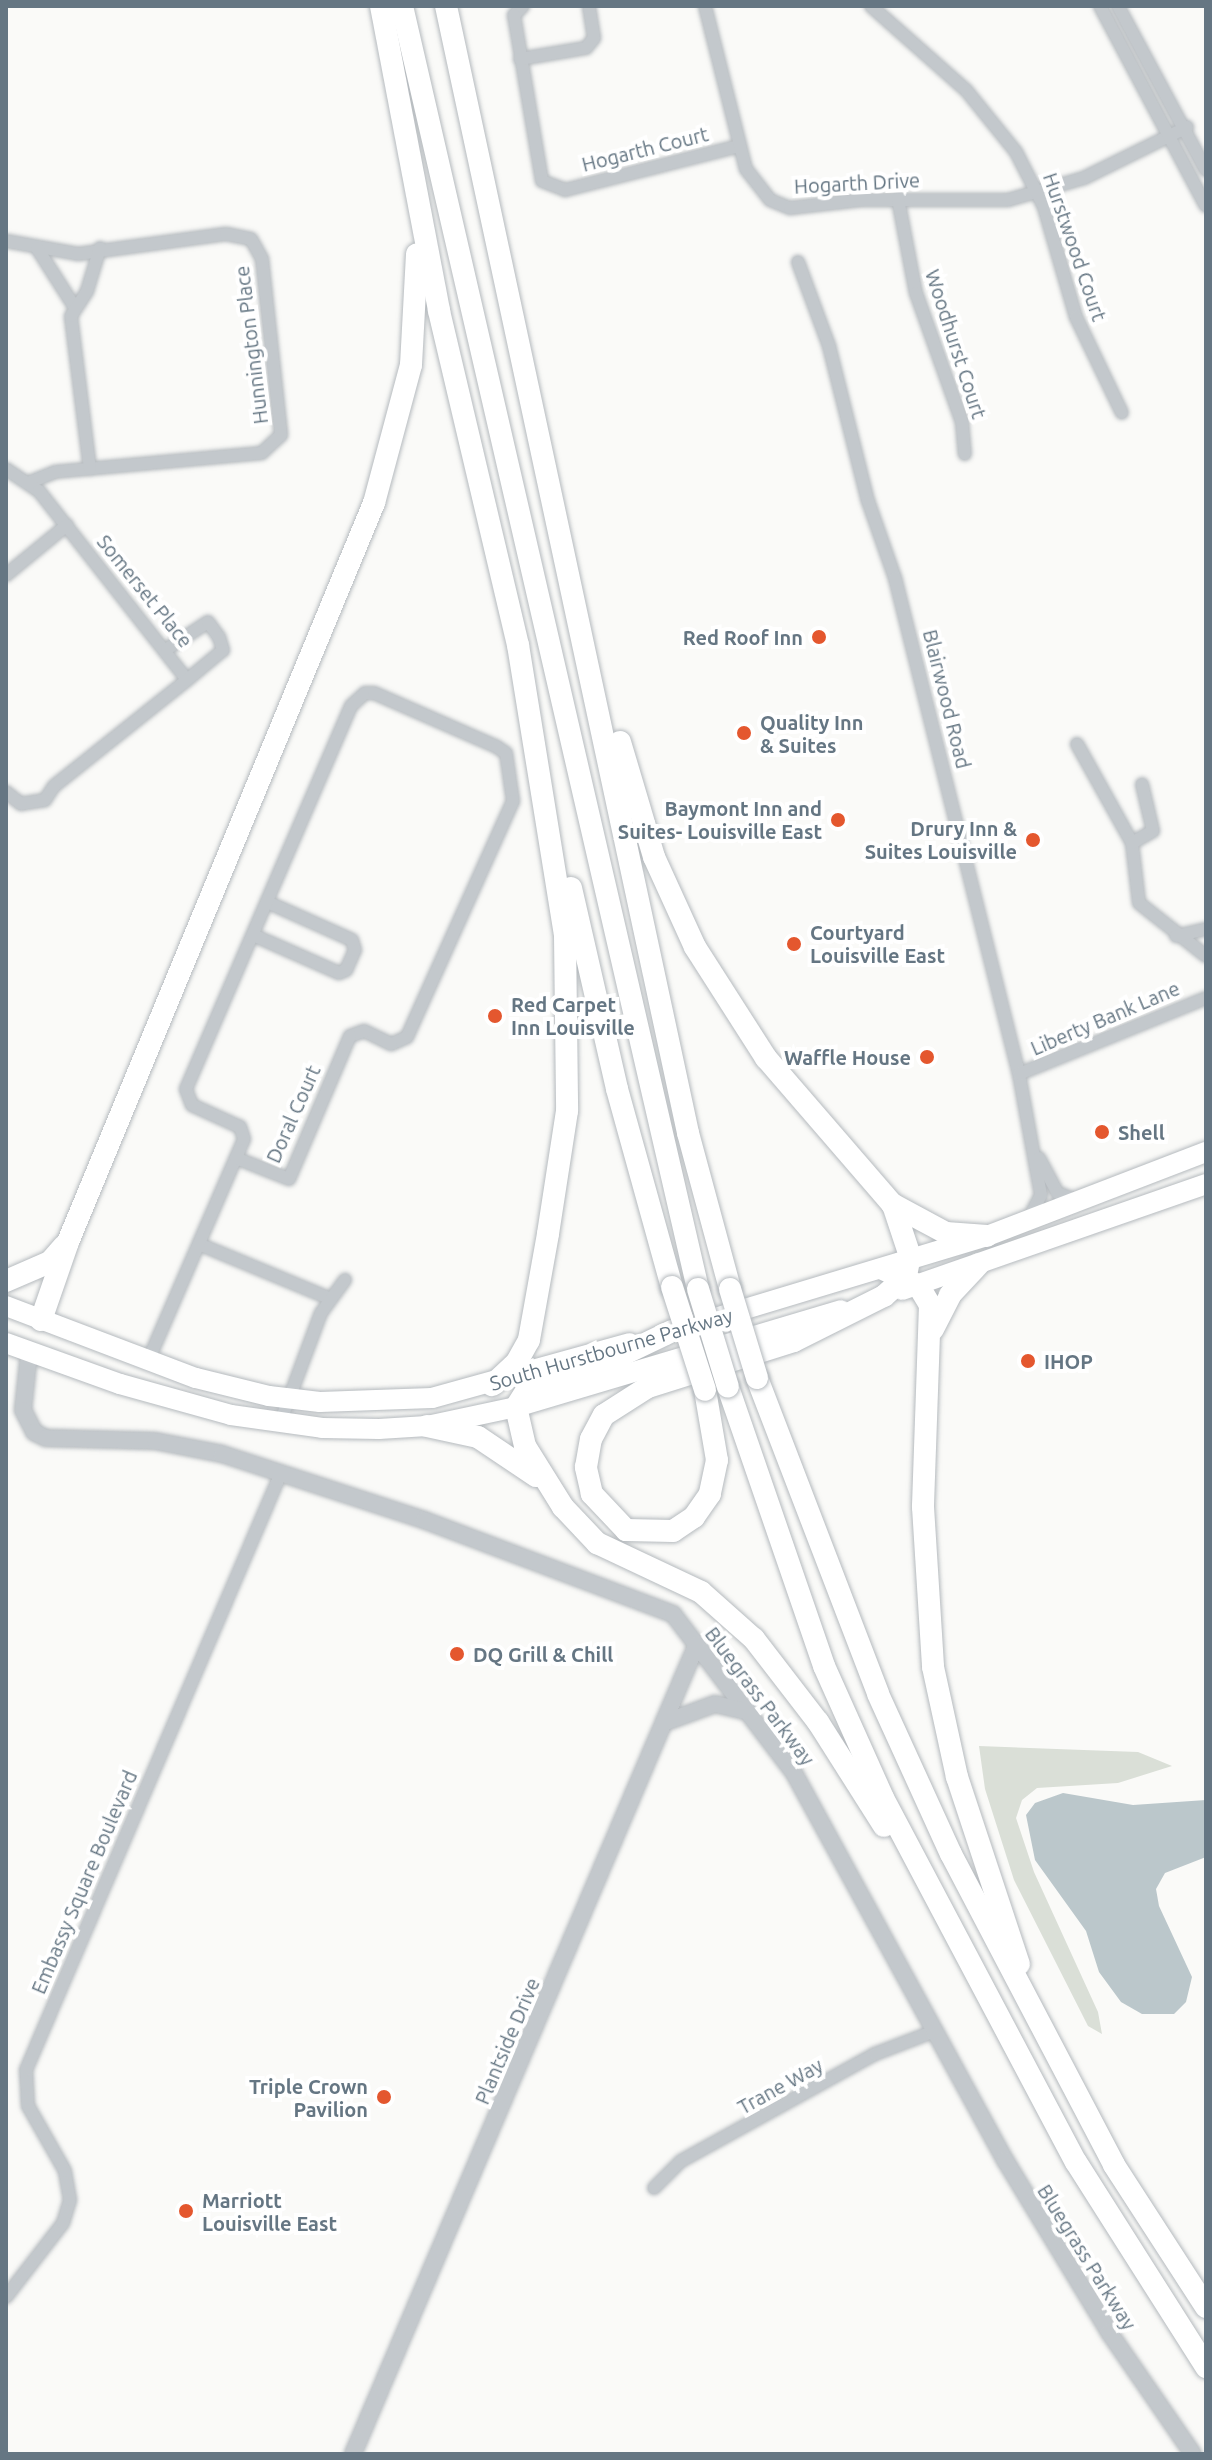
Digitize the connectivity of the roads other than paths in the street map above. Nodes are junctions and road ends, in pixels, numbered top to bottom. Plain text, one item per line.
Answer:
1 (381, 6) edge
2 (402, 6) edge
3 (446, 6) edge
4 (523, 6) edge
5 (589, 6) edge
6 (705, 6) edge
7 (871, 6) edge
8 (1100, 6) edge
9 (1118, 6) edge
10 (520, 59) junction
11 (1187, 127) junction
12 (1172, 134) junction
13 (739, 146) junction
14 (1206, 170) edge
15 (416, 193) junction
16 (1038, 194) junction
17 (898, 199) junction
18 (1206, 206) edge
19 (6, 241) edge
20 (37, 248) junction
21 (100, 248) junction
22 (798, 262) dead end
23 (74, 306) junction
24 (1122, 413) dead end
25 (965, 454) dead end
26 (6, 469) edge
27 (90, 469) junction
28 (30, 482) junction
29 (67, 525) junction
30 (564, 553) junction
31 (6, 575) edge
32 (167, 649) junction
33 (187, 680) junction
34 (533, 723) junction
35 (1077, 744) dead end
36 (1142, 784) dead end
37 (6, 792) edge
38 (1132, 843) junction
39 (270, 896) junction
40 (1206, 929) edge
41 (253, 935) junction
42 (1176, 936) junction
43 (1206, 956) edge
44 (1206, 998) edge
45 (1019, 1074) junction
46 (1206, 1152) edge
47 (1037, 1153) junction
48 (236, 1158) junction
49 (1165, 1170) junction
50 (1202, 1184) edge
51 (1085, 1201) junction
52 (892, 1204) junction
53 (1145, 1210) junction
54 (1025, 1222) junction
55 (987, 1236) junction
56 (68, 1242) junction
57 (199, 1244) junction
58 (979, 1264) junction
59 (883, 1269) joint
60 (911, 1274) junction
61 (345, 1280) dead end
62 (6, 1281) edge
63 (884, 1296) junction
64 (329, 1298) junction
65 (6, 1306) edge
66 (41, 1320) junction
67 (933, 1329) junction
68 (672, 1331) junction
69 (6, 1343) edge
70 (29, 1353) junction
71 (148, 1361) junction
72 (492, 1385) junction
73 (286, 1398) junction
74 (516, 1407) junction
75 (280, 1423) junction
76 (427, 1426) junction
77 (281, 1473) junction
78 (551, 1488) junction
79 (697, 1644) junction
80 (750, 1712) junction
81 (666, 1722) junction
82 (939, 1908) junction
83 (1025, 1997) junction
84 (935, 2031) junction
85 (654, 2188) dead end
86 (6, 2297) edge
87 (1206, 2307) edge
88 (1206, 2367) edge
89 (353, 2454) edge
90 (1193, 2454) edge

1 - 15 highway
2 - 82 highway, bridge
3 - 30 highway
4 - 10 street, Hogarth Court
5 - 10 street
6 - 13 street, Hogarth Drive
7 - 16 street, Hurstwood Court
8 - 12 street
9 - 11 street
10 - 13 street, Hogarth Court
11 - 12 street, Hogarth Drive
11 - 14 street
12 - 16 street, Hogarth Drive
12 - 18 street
13 - 17 street, Hogarth Drive
15 - 34 highway
15 - 56 highway
16 - 17 street, Hogarth Drive
16 - 24 street, Hurstwood Court
17 - 25 street, Woodhurst Court
19 - 20 street, Hunnington Place
20 - 21 street, Hunnington Place
20 - 23 street
21 - 23 street
21 - 27 street, Hunnington Place
22 - 45 street, Blairwood Road
23 - 27 street
26 - 28 street, Somerset Place
27 - 28 street, Hunnington Place
28 - 29 street, Somerset Place
29 - 31 street
29 - 32 street, Somerset Place
30 - 52 highway
30 - 83 highway, bridge
32 - 33 street, Somerset Place
32 - 33 street
33 - 37 street, Somerset Place
34 - 63 highway, bridge
34 - 72 highway
35 - 38 street
36 - 38 street
38 - 42 street
39 - 41 street
39 - 41 street
39 - 48 street, Doral Court
40 - 42 street
41 - 48 street
42 - 43 street
44 - 45 street, Liberty Bank Lane
45 - 47 street, Blairwood Road
46 - 49 main road
47 - 51 street, Blairwood Road
47 - 54 street, Blairwood Road
48 - 57 street
49 - 51 main road
49 - 53 main road
50 - 53 main road
51 - 54 main road
52 - 55 highway
52 - 60 highway
53 - 58 main road
54 - 55 main road
55 - 60 main road
56 - 62 highway
56 - 66 highway
57 - 64 street
57 - 71 street
58 - 60 main road
58 - 67 highway
59 - 60 highway
59 - 68 main road, South Hurstbourne Parkway
60 - 63 highway
60 - 67 highway
61 - 64 street
63 - 74 main road, South Hurstbourne Parkway
64 - 73 street
65 - 66 main road, South Hurstbourne Parkway
66 - 70 main road
66 - 71 main road, South Hurstbourne Parkway
67 - 83 highway
68 - 72 main road, South Hurstbourne Parkway
68 - 74 highway
69 - 70 main road, South Hurstbourne Parkway
70 - 75 main road, South Hurstbourne Parkway
70 - 77 street, Bluegrass Parkway
71 - 73 main road, South Hurstbourne Parkway
72 - 73 main road, South Hurstbourne Parkway
73 - 75 street
74 - 76 main road, South Hurstbourne Parkway
74 - 78 highway
75 - 76 main road, South Hurstbourne Parkway
76 - 78 highway
77 - 79 street, Bluegrass Parkway
77 - 86 street, Embassy Square Boulevard
78 - 82 highway
79 - 80 street, Bluegrass Parkway
79 - 81 street, Plantside Drive
80 - 81 street
80 - 84 street, Bluegrass Parkway
81 - 89 street, Plantside Drive
82 - 88 highway
83 - 87 highway
84 - 85 street, Trane Way
84 - 90 street, Bluegrass Parkway

